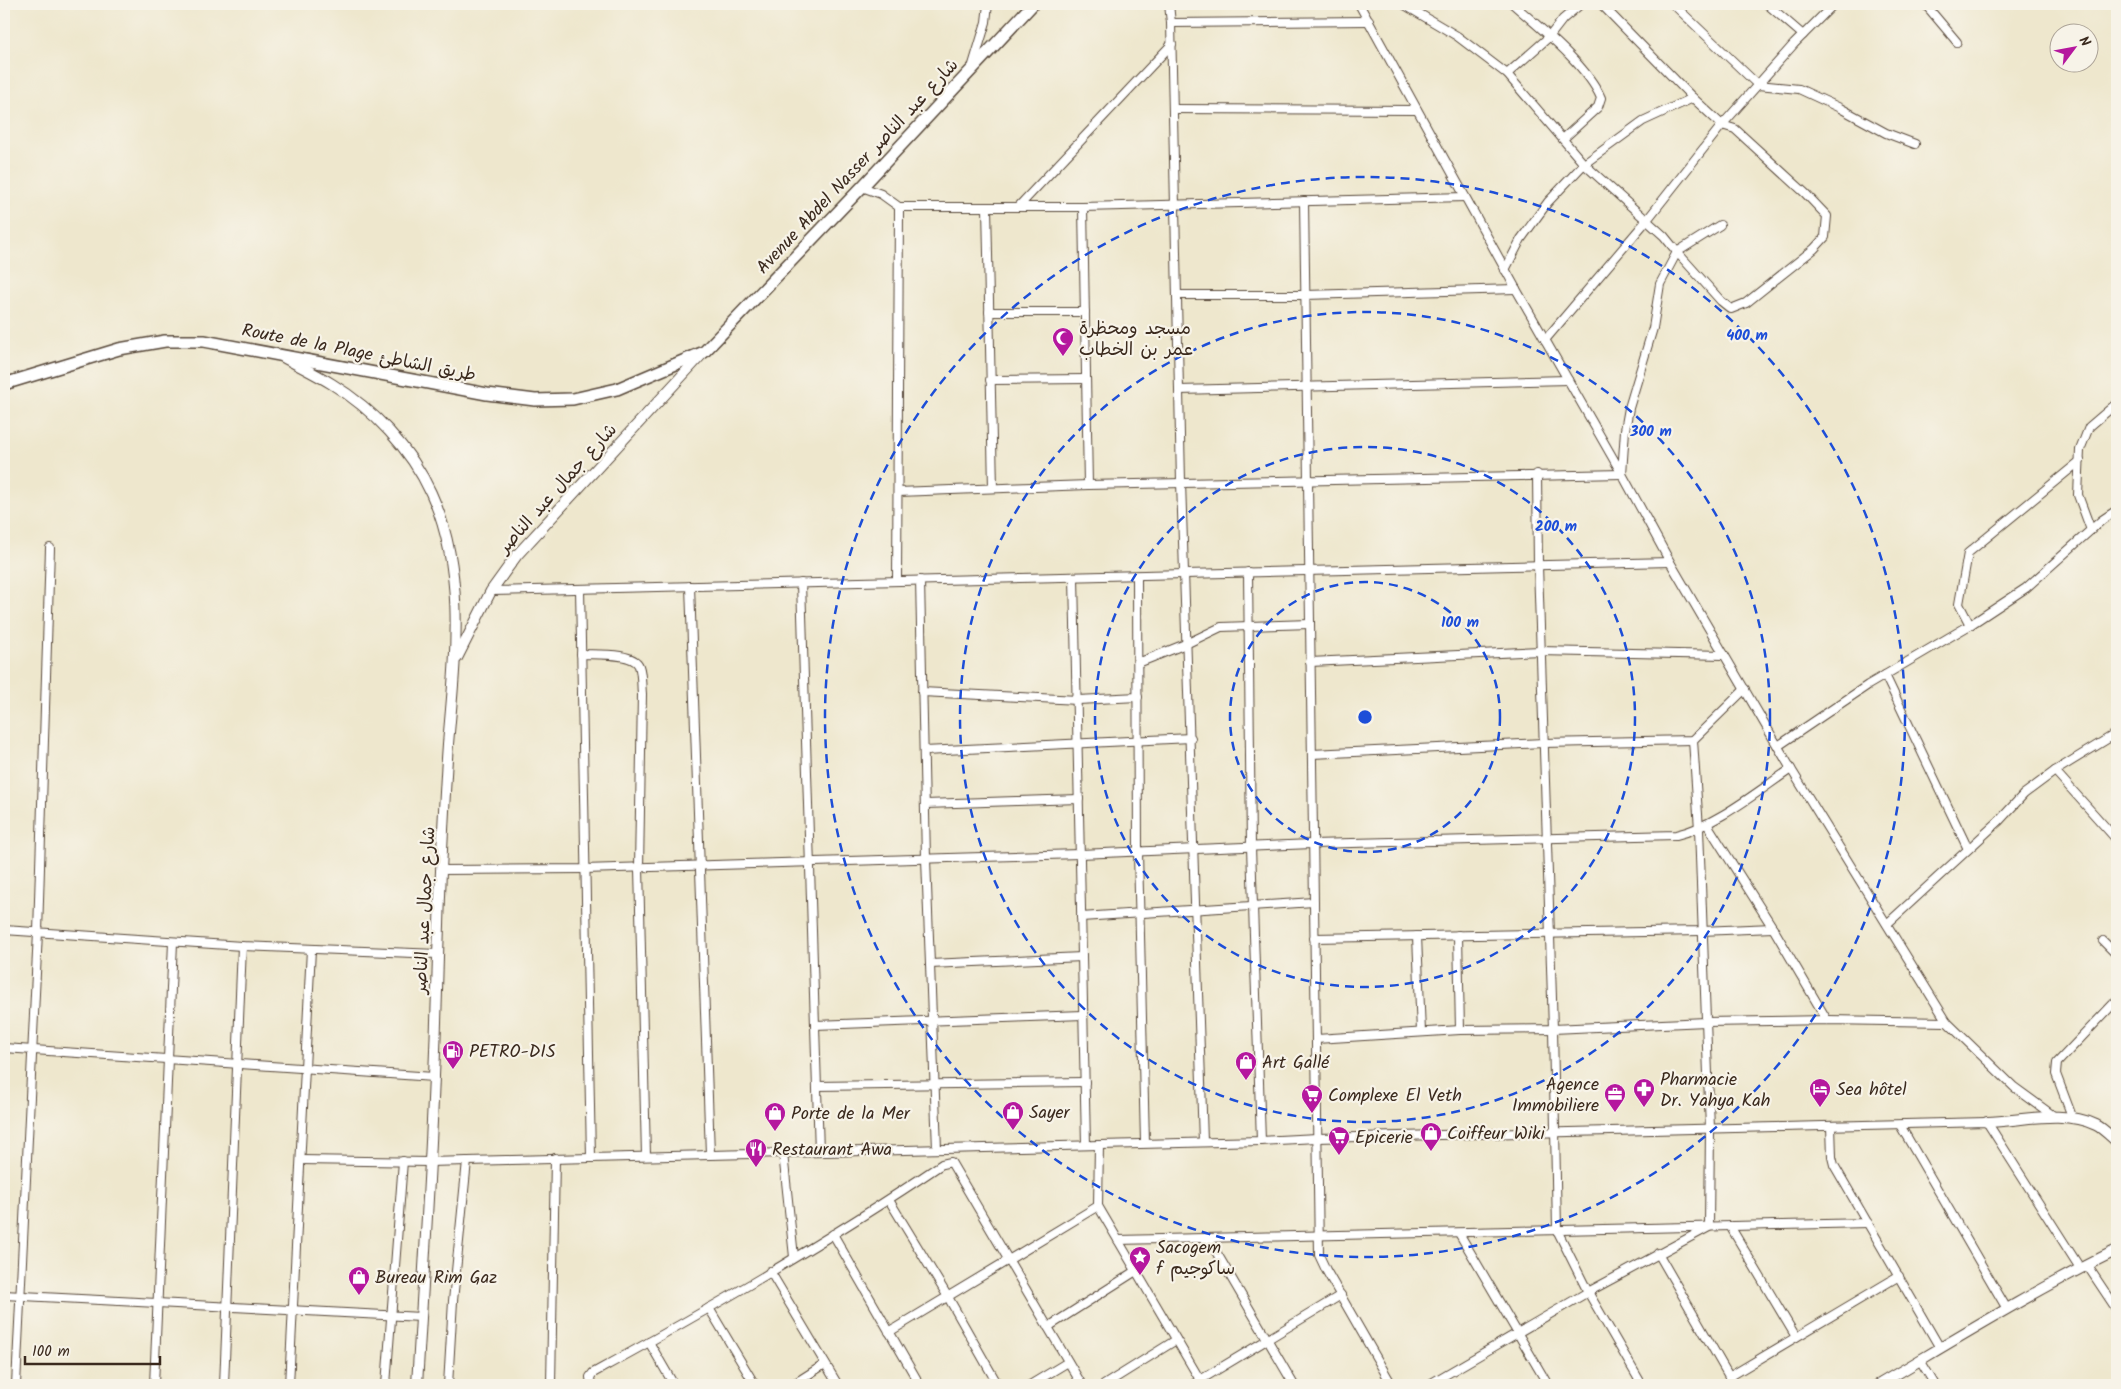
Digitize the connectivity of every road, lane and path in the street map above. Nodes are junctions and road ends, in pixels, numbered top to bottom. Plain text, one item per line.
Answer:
1 (988, 4) edge
2 (1033, 4) edge
3 (1169, 4) edge
4 (1359, 4) edge
5 (1403, 4) edge
6 (1513, 4) edge
7 (1581, 4) edge
8 (1601, 4) edge
9 (1673, 4) edge
10 (1768, 4) edge
11 (1834, 4) edge
12 (1925, 4) edge
13 (1368, 21) junction
14 (1171, 23) junction
15 (1803, 35) junction
16 (1549, 37) junction
17 (1957, 42) dead end
18 (1172, 44) junction
19 (971, 71) junction
20 (1507, 74) junction
21 (1758, 85) junction
22 (1693, 98) junction
23 (1173, 109) junction
24 (1417, 110) junction
25 (1722, 125) junction
26 (1563, 140) junction
27 (1915, 144) dead end
28 (1584, 164) junction
29 (862, 187) junction
30 (1465, 197) junction
31 (1304, 201) junction
32 (1175, 205) junction
33 (1019, 206) junction
34 (899, 207) junction
35 (987, 207) junction
36 (1083, 207) junction
37 (1647, 220) junction
38 (1720, 225) dead end
39 (1677, 252) junction
40 (1505, 270) junction
41 (1516, 289) junction
42 (1177, 295) junction
43 (1305, 295) junction
44 (989, 312) junction
45 (1085, 312) junction
46 (1545, 340) junction
47 (704, 352) junction
48 (277, 354) junction
49 (1086, 379) junction
50 (990, 380) junction
51 (1568, 380) junction
52 (4, 384) edge
53 (1306, 387) junction
54 (1179, 390) junction
55 (2117, 403) edge
56 (2080, 461) junction
57 (1537, 474) junction
58 (1622, 474) junction
59 (1308, 479) junction
60 (1182, 482) junction
61 (1088, 484) junction
62 (993, 488) junction
63 (898, 492) junction
64 (2117, 510) edge
65 (2091, 530) junction
66 (50, 548) dead end
67 (1670, 562) junction
68 (1538, 565) junction
69 (1309, 571) junction
70 (1248, 572) junction
71 (1186, 573) junction
72 (1137, 576) junction
73 (1074, 577) junction
74 (920, 580) junction
75 (897, 581) junction
76 (802, 584) junction
77 (690, 586) junction
78 (580, 589) junction
79 (490, 591) junction
80 (1310, 624) junction
81 (1970, 625) junction
82 (1248, 626) junction
83 (1188, 643) junction
84 (1540, 651) junction
85 (581, 654) junction
86 (1724, 654) junction
87 (455, 661) junction
88 (1310, 662) junction
89 (1138, 663) junction
90 (1885, 676) junction
91 (1745, 689) junction
92 (922, 692) junction
93 (1138, 697) junction
94 (1078, 700) junction
95 (2117, 732) edge
96 (1191, 738) junction
97 (1693, 740) junction
98 (1138, 742) junction
99 (1078, 744) junction
100 (1543, 744) junction
101 (1778, 746) junction
102 (924, 751) junction
103 (1312, 754) junction
104 (1792, 769) junction
105 (2054, 771) junction
106 (1079, 799) junction
107 (925, 804) junction
108 (1707, 824) junction
109 (1699, 829) junction
110 (1545, 837) junction
111 (2117, 840) edge
112 (1312, 844) junction
113 (1251, 847) junction
114 (1194, 848) junction
115 (1968, 849) junction
116 (1138, 852) junction
117 (1080, 854) junction
118 (926, 859) junction
119 (810, 862) junction
120 (700, 866) junction
121 (639, 868) junction
122 (584, 869) junction
123 (441, 870) junction
124 (1314, 902) junction
125 (1253, 907) junction
126 (1196, 910) junction
127 (1140, 912) junction
128 (1081, 916) junction
129 (1887, 924) junction
130 (1773, 928) junction
131 (4, 930) edge
132 (1702, 931) junction
133 (38, 932) junction
134 (1548, 933) junction
135 (1458, 935) junction
136 (1418, 936) junction
137 (1314, 938) junction
138 (2104, 941) dead end
139 (173, 942) junction
140 (242, 946) junction
141 (311, 949) junction
142 (438, 954) junction
143 (2117, 955) edge
144 (1082, 957) junction
145 (930, 964) junction
146 (2117, 1000) edge
147 (1083, 1015) junction
148 (932, 1020) junction
149 (1827, 1020) junction
150 (1706, 1022) junction
151 (1948, 1022) junction
152 (815, 1024) junction
153 (1553, 1028) junction
154 (1460, 1030) junction
155 (1421, 1032) junction
156 (1316, 1039) junction
157 (4, 1048) edge
158 (32, 1050) junction
159 (169, 1059) junction
160 (237, 1064) junction
161 (306, 1068) junction
162 (434, 1077) junction
163 (1085, 1082) junction
164 (934, 1084) junction
165 (817, 1086) junction
166 (2055, 1117) junction
167 (2074, 1119) junction
168 (1987, 1122) junction
169 (1900, 1124) junction
170 (1831, 1126) junction
171 (1710, 1129) junction
172 (1554, 1133) junction
173 (1317, 1138) junction
174 (1261, 1141) junction
175 (1203, 1142) junction
176 (2117, 1142) edge
177 (1145, 1144) junction
178 (1086, 1145) junction
179 (1099, 1145) junction
180 (937, 1149) junction
181 (819, 1152) junction
182 (783, 1153) junction
183 (710, 1154) junction
184 (646, 1156) junction
185 (555, 1158) junction
186 (591, 1158) junction
187 (300, 1160) junction
188 (403, 1161) junction
189 (467, 1161) junction
190 (429, 1162) junction
191 (889, 1200) junction
192 (1098, 1206) junction
193 (1868, 1223) junction
194 (1730, 1226) junction
195 (1709, 1227) junction
196 (1557, 1230) junction
197 (1460, 1233) junction
198 (833, 1234) junction
199 (1319, 1236) junction
200 (1208, 1238) junction
201 (1118, 1240) junction
202 (2117, 1250) edge
203 (1658, 1253) junction
204 (794, 1257) junction
205 (1009, 1260) junction
206 (2083, 1266) junction
207 (770, 1271) junction
208 (1136, 1271) junction
209 (1899, 1276) junction
210 (1588, 1292) junction
211 (4, 1295) edge
212 (1341, 1295) junction
213 (20, 1296) junction
214 (948, 1297) junction
215 (159, 1304) junction
216 (228, 1307) junction
217 (709, 1308) junction
218 (291, 1309) junction
219 (2007, 1309) junction
220 (2117, 1310) edge
221 (390, 1315) junction
222 (421, 1317) junction
223 (1048, 1327) junction
224 (889, 1332) junction
225 (1518, 1333) junction
226 (1796, 1337) junction
227 (1176, 1340) junction
228 (1267, 1340) junction
229 (650, 1342) junction
230 (1940, 1348) junction
231 (1920, 1360) junction
232 (1068, 1362) junction
233 (825, 1364) junction
234 (1729, 1377) junction
235 (1201, 1383) edge
236 (16, 1385) edge
237 (154, 1385) edge
238 (224, 1385) edge
239 (289, 1385) edge
240 (386, 1385) edge
241 (417, 1385) edge
242 (448, 1385) edge
243 (551, 1385) edge
244 (591, 1385) edge
245 (674, 1385) edge
246 (755, 1385) edge
247 (792, 1385) edge
248 (838, 1385) edge
249 (920, 1385) edge
250 (998, 1385) edge
251 (1030, 1385) edge
252 (1082, 1385) edge
253 (1104, 1385) edge
254 (1192, 1385) edge
255 (1294, 1385) edge
256 (1392, 1385) edge
257 (1428, 1385) edge
258 (1548, 1385) edge
259 (1642, 1385) edge
260 (1734, 1385) edge
261 (1878, 1385) edge
262 (1934, 1385) edge

1 - 19 street
2 - 19 main road, Avenue Abdel Nasser شارع عبد الناصر
3 - 14 street
4 - 13 street
5 - 20 street
6 - 16 street
7 - 16 street
8 - 22 street
9 - 21 street
10 - 15 street
11 - 15 street
12 - 17 street
13 - 14 street
13 - 24 street
14 - 18 street
15 - 21 street
16 - 20 street
16 - 26 street
18 - 23 street
18 - 33 street
19 - 29 main road, Avenue Abdel Nasser شارع عبد الناصر
20 - 26 street
21 - 25 street
21 - 27 street
22 - 25 street
22 - 28 street
23 - 24 street
23 - 32 street
24 - 30 street
25 - 37 street
25 - 39 street
26 - 28 street
28 - 37 street
28 - 40 street
29 - 34 street
29 - 47 main road, Avenue Abdel Nasser شارع عبد الناصر
30 - 31 street
30 - 40 street
31 - 32 street
31 - 43 street
32 - 36 street
32 - 42 street
33 - 35 street
33 - 36 street
34 - 35 street
34 - 63 street
35 - 44 street
36 - 45 street
37 - 39 street
37 - 46 street
38 - 39 street
39 - 58 street
40 - 41 street
41 - 43 street
41 - 46 street
42 - 43 street
42 - 54 street
43 - 53 street
44 - 45 street
44 - 50 street
45 - 49 street
46 - 51 street
47 - 48 main road, Route de la Plage طريق الشاطئ
47 - 79 main road, شارع جمال عبد الناصر
48 - 52 main road, Route de la Plage طريق الشاطئ
48 - 87 main road, شارع جمال عبد الناصر
49 - 50 street
49 - 61 street
50 - 62 street
51 - 53 street
51 - 58 street
53 - 54 street
53 - 59 street
54 - 60 street
55 - 56 street
56 - 65 street
56 - 81 street
57 - 58 street
57 - 59 street
57 - 68 street
58 - 67 street
59 - 60 street
59 - 69 street
60 - 61 street
60 - 71 street
61 - 62 street
62 - 63 street
63 - 75 street
64 - 65 street
65 - 81 street
66 - 133 street
67 - 68 street
67 - 86 street
68 - 69 street
68 - 84 street
69 - 70 street
69 - 80 street
70 - 71 street
70 - 82 street
71 - 72 street
71 - 83 street
72 - 73 street
72 - 89 street
73 - 74 street
73 - 94 street
74 - 75 street
74 - 92 street
75 - 76 street
76 - 77 street
76 - 119 street
77 - 78 street
77 - 120 street
78 - 79 street
78 - 85 street
79 - 87 main road, شارع جمال عبد الناصر
80 - 82 street
80 - 88 street
81 - 90 street
82 - 83 street
82 - 113 street
83 - 89 street
83 - 96 street
84 - 86 street
84 - 88 street
84 - 100 street
85 - 121 street
85 - 122 street
86 - 91 street
87 - 123 main road, شارع جمال عبد الناصر
88 - 103 street
89 - 93 street
90 - 101 street
90 - 115 street
91 - 97 street
91 - 101 street
92 - 94 street
92 - 102 street
93 - 94 street
93 - 98 street
94 - 99 street
95 - 105 street
96 - 98 street
96 - 114 street
97 - 100 street
97 - 109 street
98 - 99 street
98 - 116 street
99 - 102 street
99 - 106 street
100 - 103 street
100 - 110 street
101 - 104 street
102 - 107 street
103 - 112 street
104 - 108 street
104 - 129 street
105 - 111 street
105 - 115 street
106 - 107 street
106 - 117 street
107 - 118 street
108 - 109 street
108 - 130 street
109 - 110 street
109 - 132 street
110 - 112 street
110 - 134 street
112 - 113 street
112 - 124 street
113 - 114 street
113 - 125 street
114 - 116 street
114 - 126 street
115 - 129 street
116 - 117 street
116 - 127 street
117 - 118 street
117 - 128 street
118 - 119 street
118 - 145 street
119 - 120 street
119 - 152 street
120 - 121 street
120 - 183 street
121 - 122 street
121 - 184 street
122 - 123 street
122 - 186 street
123 - 142 main road, شارع جمال عبد الناصر
124 - 125 street
124 - 137 street
125 - 126 street
125 - 174 street
126 - 127 street
126 - 175 street
127 - 128 street
127 - 177 street
128 - 144 street
129 - 151 street
130 - 132 street
130 - 149 street
131 - 133 street
132 - 134 street
132 - 150 street
133 - 139 street
133 - 158 street
134 - 135 street
134 - 153 street
135 - 136 street
135 - 154 street
136 - 137 street
136 - 155 street
137 - 156 street
138 - 143 street
139 - 140 street
139 - 159 street
140 - 141 street
140 - 160 street
141 - 142 street
141 - 161 street
142 - 162 main road, شارع جمال عبد الناصر
144 - 145 street
144 - 147 street
145 - 148 street
146 - 167 street
147 - 148 street
147 - 163 street
148 - 152 street
148 - 164 street
149 - 150 street
149 - 151 street
150 - 153 street
150 - 171 street
151 - 166 street
152 - 165 street
153 - 154 street
153 - 172 street
154 - 155 street
155 - 156 street
156 - 173 street
157 - 158 street
158 - 159 street
158 - 213 street
159 - 160 street
159 - 215 street
160 - 161 street
160 - 216 street
161 - 162 street
161 - 187 street
162 - 190 main road, شارع جمال عبد الناصر
163 - 164 street
163 - 178 street
164 - 165 street
164 - 180 street
165 - 181 street
166 - 167 main road
166 - 168 main road
167 - 176 main road
168 - 169 street
168 - 206 street
169 - 170 street
169 - 219 street
170 - 171 street
170 - 193 street
171 - 172 street
171 - 195 street
172 - 173 street
172 - 196 street
173 - 174 street
173 - 199 street
174 - 175 street
175 - 177 street
177 - 179 street
178 - 179 street
178 - 180 street
179 - 192 street
180 - 181 street
181 - 182 street
182 - 183 street
182 - 204 street
183 - 184 street
184 - 186 street
185 - 186 street
185 - 189 street
185 - 243 street
187 - 188 street
187 - 218 street
188 - 190 street
188 - 221 street
189 - 190 street
189 - 242 street
190 - 222 main road, شارع جمال عبد الناصر
191 - 198 street
191 - 205 street
191 - 214 street
192 - 201 street
192 - 205 street
193 - 194 street
193 - 209 street
194 - 195 street
194 - 226 street
195 - 196 street
195 - 203 street
196 - 197 street
196 - 210 street
197 - 199 street
197 - 225 street
198 - 204 street
198 - 224 street
199 - 200 street
199 - 212 street
200 - 201 street
200 - 228 street
201 - 208 street
202 - 206 main road
203 - 210 street
203 - 234 street
204 - 207 street
205 - 214 street
205 - 223 street
206 - 219 main road
206 - 220 street
207 - 217 street
207 - 233 street
208 - 223 street
208 - 227 street
209 - 226 street
209 - 230 street
210 - 225 street
210 - 259 street
211 - 213 street
212 - 228 street
212 - 256 street
213 - 215 street
213 - 236 street
214 - 224 street
214 - 250 street
215 - 216 street
215 - 237 street
216 - 218 street
216 - 238 street
217 - 229 street
217 - 246 street
218 - 221 street
218 - 239 street
219 - 230 main road
221 - 222 street
221 - 240 street
222 - 241 main road, شارع جمال عبد الناصر
223 - 232 street
224 - 249 street
225 - 257 street
225 - 258 street
226 - 234 street
227 - 235 street
227 - 253 street
228 - 235 street
228 - 255 street
229 - 244 street
229 - 245 street
230 - 231 main road
231 - 261 main road
231 - 262 street
232 - 251 street
232 - 252 street
233 - 247 street
233 - 248 street
234 - 260 street
235 - 254 street

